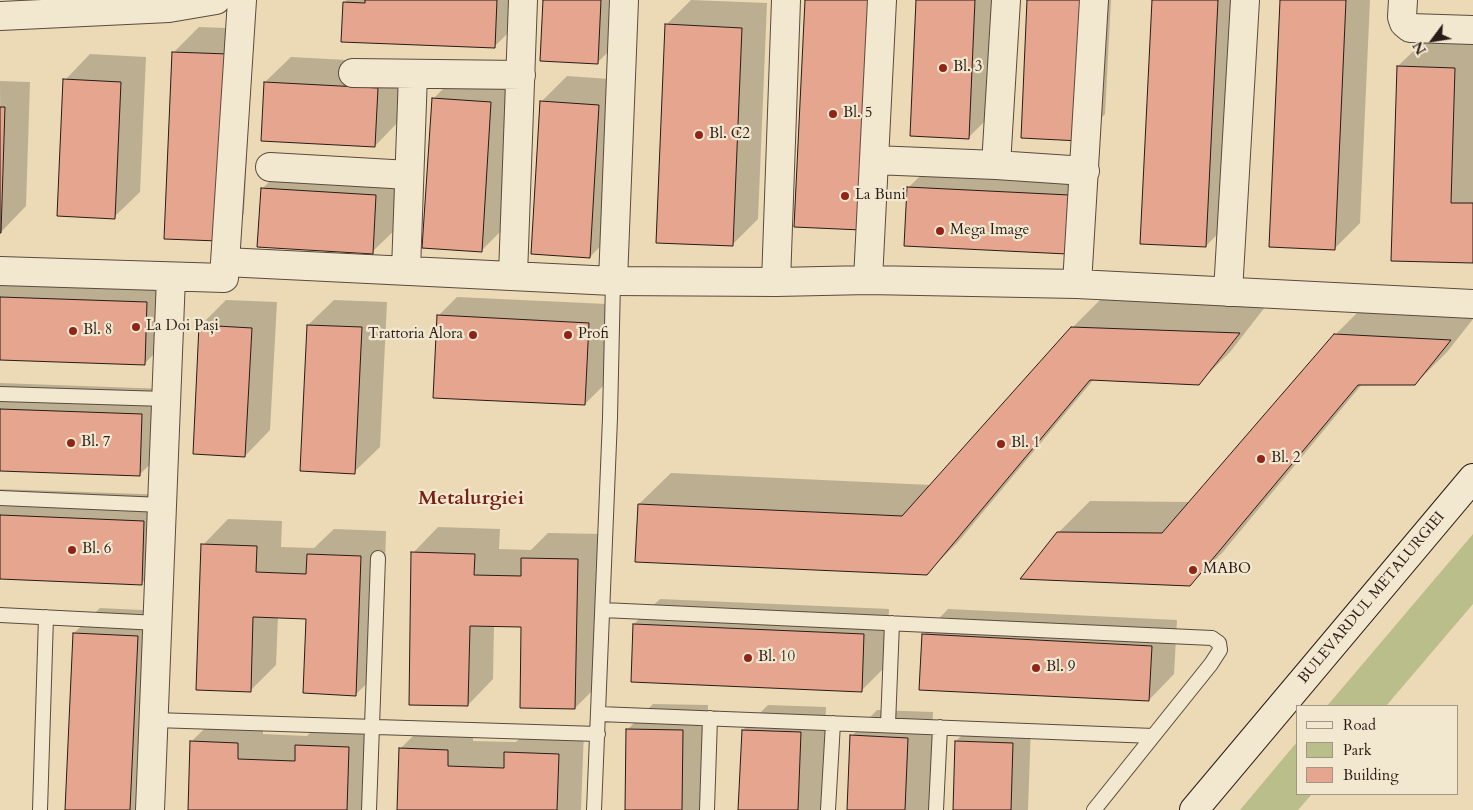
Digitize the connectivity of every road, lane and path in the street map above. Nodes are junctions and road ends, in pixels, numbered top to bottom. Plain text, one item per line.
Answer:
1 (216, 0) edge
2 (242, 0) edge
3 (523, 0) edge
4 (624, 0) edge
5 (786, 0) edge
6 (882, 0) edge
7 (1006, 0) edge
8 (1094, 0) edge
9 (1245, 0) edge
10 (1403, 0) edge
11 (100, 6) edge
12 (2, 11) edge
13 (1473, 30) edge
14 (353, 73) dead end
15 (413, 74) junction
16 (521, 75) junction
17 (874, 160) junction
18 (996, 165) junction
19 (270, 167) dead end
20 (1084, 171) junction
21 (409, 174) junction
22 (225, 262) junction
23 (406, 270) junction
24 (0, 271) edge
25 (514, 275) junction
26 (171, 276) junction
27 (868, 280) junction
28 (613, 281) junction
29 (776, 282) junction
30 (1077, 284) junction
31 (1228, 292) junction
32 (1473, 304) edge
33 (0, 394) edge
34 (166, 399) junction
35 (1473, 478) edge
36 (0, 498) edge
37 (162, 505) junction
38 (378, 558) dead end
39 (603, 610) junction
40 (0, 615) edge
41 (46, 617) junction
42 (158, 623) junction
43 (892, 623) junction
44 (599, 714) junction
45 (710, 718) junction
46 (154, 720) junction
47 (833, 723) junction
48 (888, 725) junction
49 (372, 727) junction
50 (940, 727) junction
51 (598, 734) junction
52 (1153, 736) junction
53 (40, 810) edge
54 (150, 810) edge
55 (369, 810) edge
56 (594, 810) edge
57 (707, 810) edge
58 (828, 810) edge
59 (936, 810) edge
60 (1094, 810) edge
61 (1194, 810) edge

1 - 11 street
2 - 22 street
3 - 16 street
4 - 28 street
5 - 29 street
6 - 17 street
7 - 18 street
8 - 20 street
9 - 31 street
10 - 13 street
11 - 12 street
14 - 15 street
15 - 16 street
15 - 21 street
16 - 25 street
17 - 18 street
17 - 27 street
18 - 20 street
19 - 21 street
20 - 30 street
21 - 23 street
22 - 23 street
22 - 26 street
23 - 25 street
24 - 26 street
25 - 28 street
26 - 34 street
27 - 29 street
27 - 30 street
28 - 29 street
28 - 39 lane
30 - 31 street
31 - 32 street
33 - 34 lane
34 - 37 street
35 - 61 street, BULEVARDUL METALURGIEI
36 - 37 lane
37 - 42 street
38 - 49 lane
39 - 43 lane
39 - 44 lane
40 - 41 lane
41 - 42 lane
41 - 53 lane
42 - 46 street
43 - 48 lane
43 - 52 lane
44 - 45 lane
44 - 51 lane
45 - 47 lane
45 - 57 lane
46 - 49 lane
46 - 54 street
47 - 48 lane
47 - 58 lane
48 - 50 lane
49 - 51 lane
49 - 55 lane
50 - 52 lane
50 - 59 lane
51 - 56 lane
52 - 60 lane

